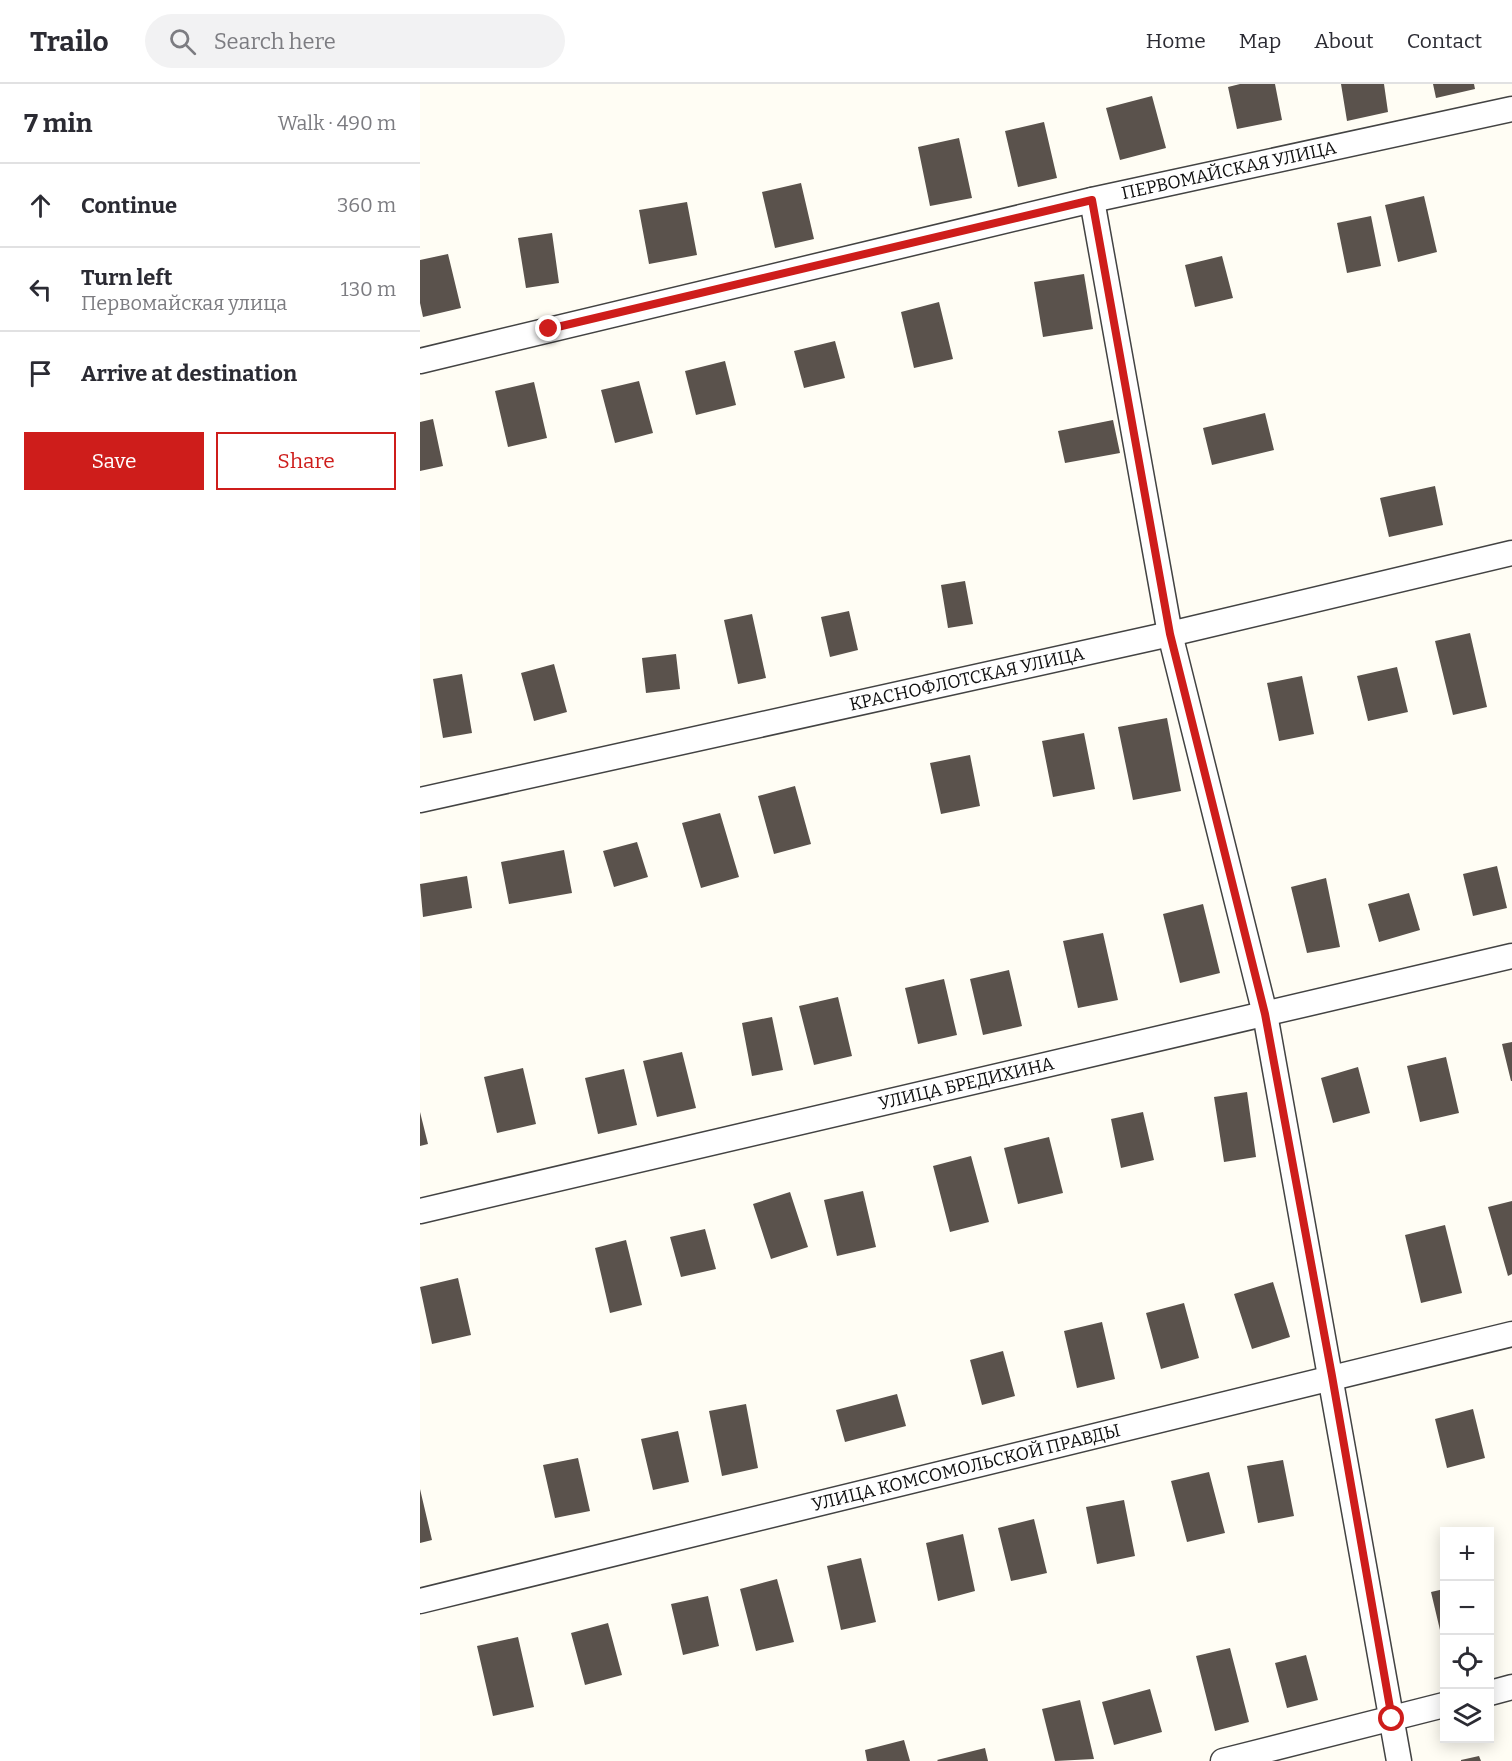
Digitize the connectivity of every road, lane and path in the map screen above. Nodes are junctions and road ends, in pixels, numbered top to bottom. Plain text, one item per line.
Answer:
1 (1512, 109) edge
2 (1092, 200) junction
3 (420, 361) edge
4 (1512, 553) edge
5 (1170, 634) junction
6 (420, 800) edge
7 (1512, 956) edge
8 (1265, 1014) junction
9 (420, 1211) edge
10 (1512, 1334) edge
11 (1332, 1376) junction
12 (420, 1601) edge
13 (1512, 1687) edge
14 (1494, 1692) edge
15 (1440, 1706) edge
16 (1392, 1719) junction
17 (1223, 1761) edge
18 (1399, 1761) edge

1 - 2 street, ПЕРВОМАЙСКАЯ УЛИЦА
2 - 3 street, ПЕРВОМАЙСКАЯ УЛИЦА
2 - 5 street
4 - 5 street, КРАСНОФЛОТСКАЯ УЛИЦА
5 - 6 street, КРАСНОФЛОТСКАЯ УЛИЦА
5 - 8 street
7 - 8 street, УЛИЦА БРЕДИХИНА
8 - 9 street, УЛИЦА БРЕДИХИНА
8 - 11 street
10 - 11 street, УЛИЦА КОМСОМОЛЬСКОЙ ПРАВДЫ
11 - 12 street, УЛИЦА КОМСОМОЛЬСКОЙ ПРАВДЫ
11 - 16 street
13 - 14 street
15 - 16 street
16 - 17 street
16 - 18 street

